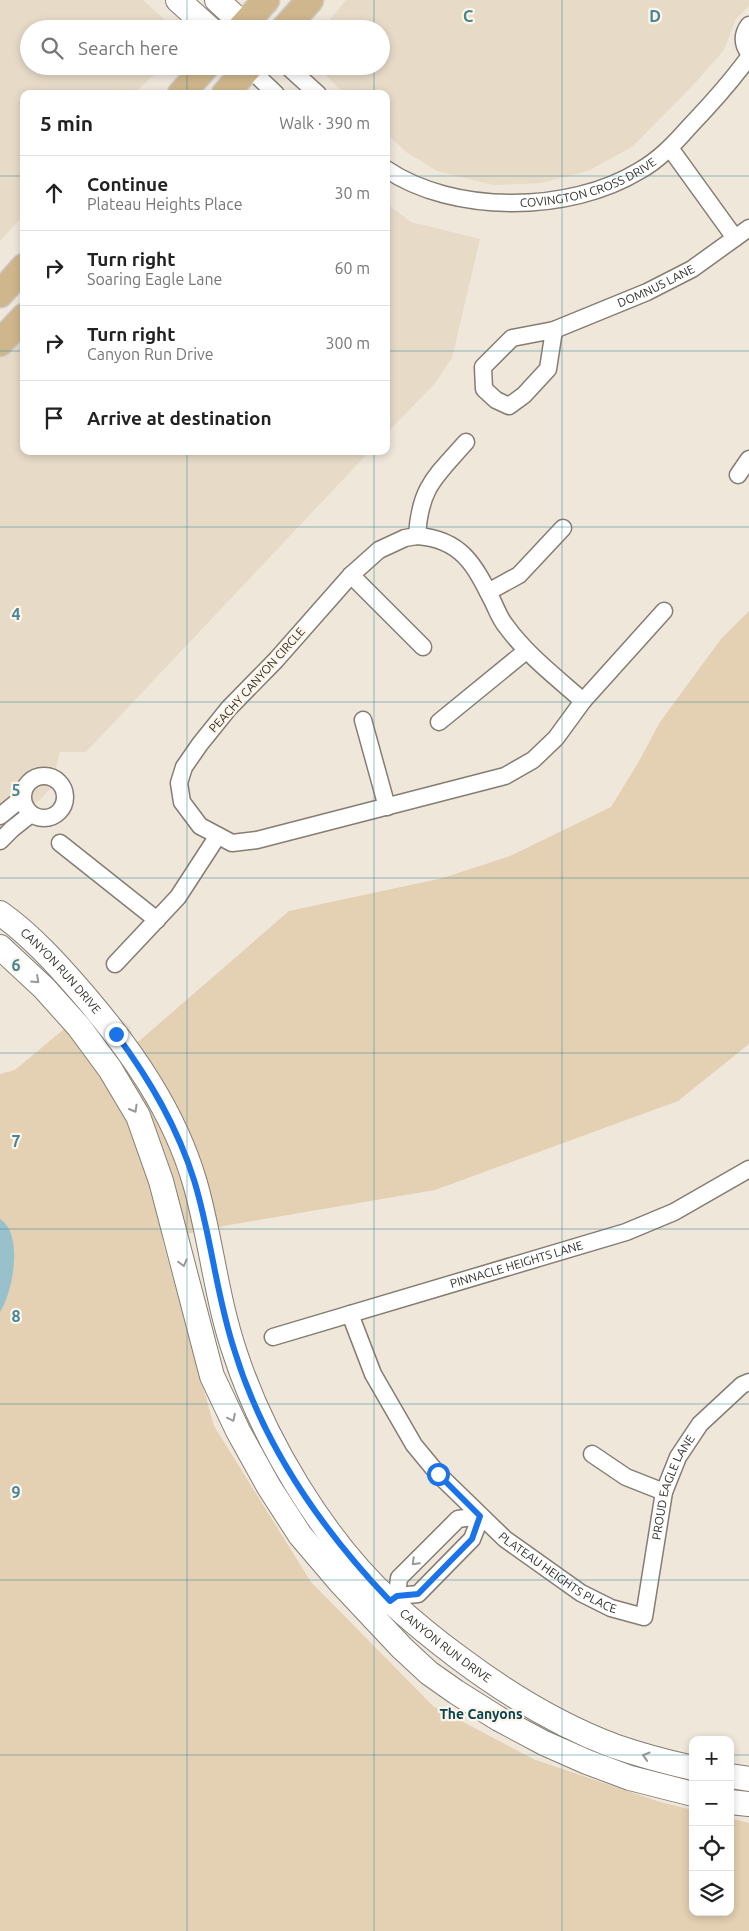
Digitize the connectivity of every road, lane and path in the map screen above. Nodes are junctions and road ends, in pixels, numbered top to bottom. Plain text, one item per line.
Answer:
1 (178, 0) edge
2 (217, 0) edge
3 (266, 0) edge
4 (310, 0) edge
5 (200, 20) edge
6 (237, 20) edge
7 (250, 20) edge
8 (292, 20) edge
9 (749, 25) edge
10 (749, 53) edge
11 (749, 57) edge
12 (198, 75) edge
13 (242, 75) edge
14 (257, 75) edge
15 (297, 75) edge
16 (185, 90) edge
17 (229, 90) edge
18 (272, 90) edge
19 (314, 90) edge
20 (670, 148) junction
21 (390, 171) edge
22 (749, 228) edge
23 (735, 238) junction
24 (20, 272) edge
25 (0, 294) edge
26 (20, 321) edge
27 (554, 330) junction
28 (0, 343) edge
29 (466, 442) dead end
30 (749, 458) edge
31 (738, 475) dead end
32 (563, 528) dead end
33 (417, 536) junction
34 (352, 575) junction
35 (488, 592) junction
36 (664, 611) dead end
37 (423, 647) dead end
38 (526, 651) junction
39 (583, 701) junction
40 (363, 720) dead end
41 (439, 722) dead end
42 (22, 798) junction
43 (387, 807) junction
44 (31, 814) junction
45 (0, 816) edge
46 (217, 837) junction
47 (0, 841) edge
48 (60, 843) dead end
49 (0, 913) edge
50 (157, 920) junction
51 (0, 947) edge
52 (115, 964) dead end
53 (749, 1169) edge
54 (350, 1314) junction
55 (273, 1337) dead end
56 (749, 1382) edge
57 (592, 1454) dead end
58 (664, 1492) junction
59 (480, 1516) junction
60 (393, 1598) junction
61 (371, 1616) junction
62 (644, 1617) joint
63 (689, 1767) edge
64 (734, 1777) edge
65 (749, 1779) edge
66 (689, 1793) edge
67 (734, 1802) edge
68 (749, 1804) edge

1 - 5 street
2 - 6 street
3 - 7 main road
4 - 8 main road
9 - 10 street
11 - 20 street, COVINGTON CROSS DRIVE
12 - 16 main road
13 - 17 main road
14 - 18 street
15 - 19 street
20 - 21 street, COVINGTON CROSS DRIVE
20 - 23 street
22 - 23 street, DOMNUS LANE
23 - 27 street, DOMNUS LANE
24 - 25 main road
26 - 28 main road
27 - 27 street, DOMNUS LANE
29 - 33 street
30 - 31 street
32 - 35 street
33 - 34 street, PEACHY CANYON CIRCLE
33 - 35 street, PEACHY CANYON CIRCLE
34 - 37 street
34 - 46 street, PEACHY CANYON CIRCLE
35 - 38 street, PEACHY CANYON CIRCLE
36 - 39 street, PEACHY CANYON CIRCLE
38 - 39 street, PEACHY CANYON CIRCLE
38 - 41 street
39 - 43 street, PEACHY CANYON CIRCLE
40 - 43 street
42 - 44 street
42 - 44 street
42 - 45 street
43 - 46 street, PEACHY CANYON CIRCLE
44 - 47 street
46 - 50 street
48 - 50 street
49 - 60 street, CANYON RUN DRIVE
50 - 52 street
51 -> 61 street, CANYON RUN DRIVE
53 - 54 street, PINNACLE HEIGHTS LANE
54 - 55 street, PINNACLE HEIGHTS LANE
54 - 59 street, PLATEAU HEIGHTS PLACE
56 - 58 street, PROUD EAGLE LANE
57 - 58 street
58 - 62 street, PROUD EAGLE LANE
59 -> 60 street
59 - 60 street
59 - 62 street, PLATEAU HEIGHTS PLACE
60 - 61 street
63 -> 60 street, CANYON RUN DRIVE
61 - 66 street, CANYON RUN DRIVE
64 - 65 street
67 - 68 street

